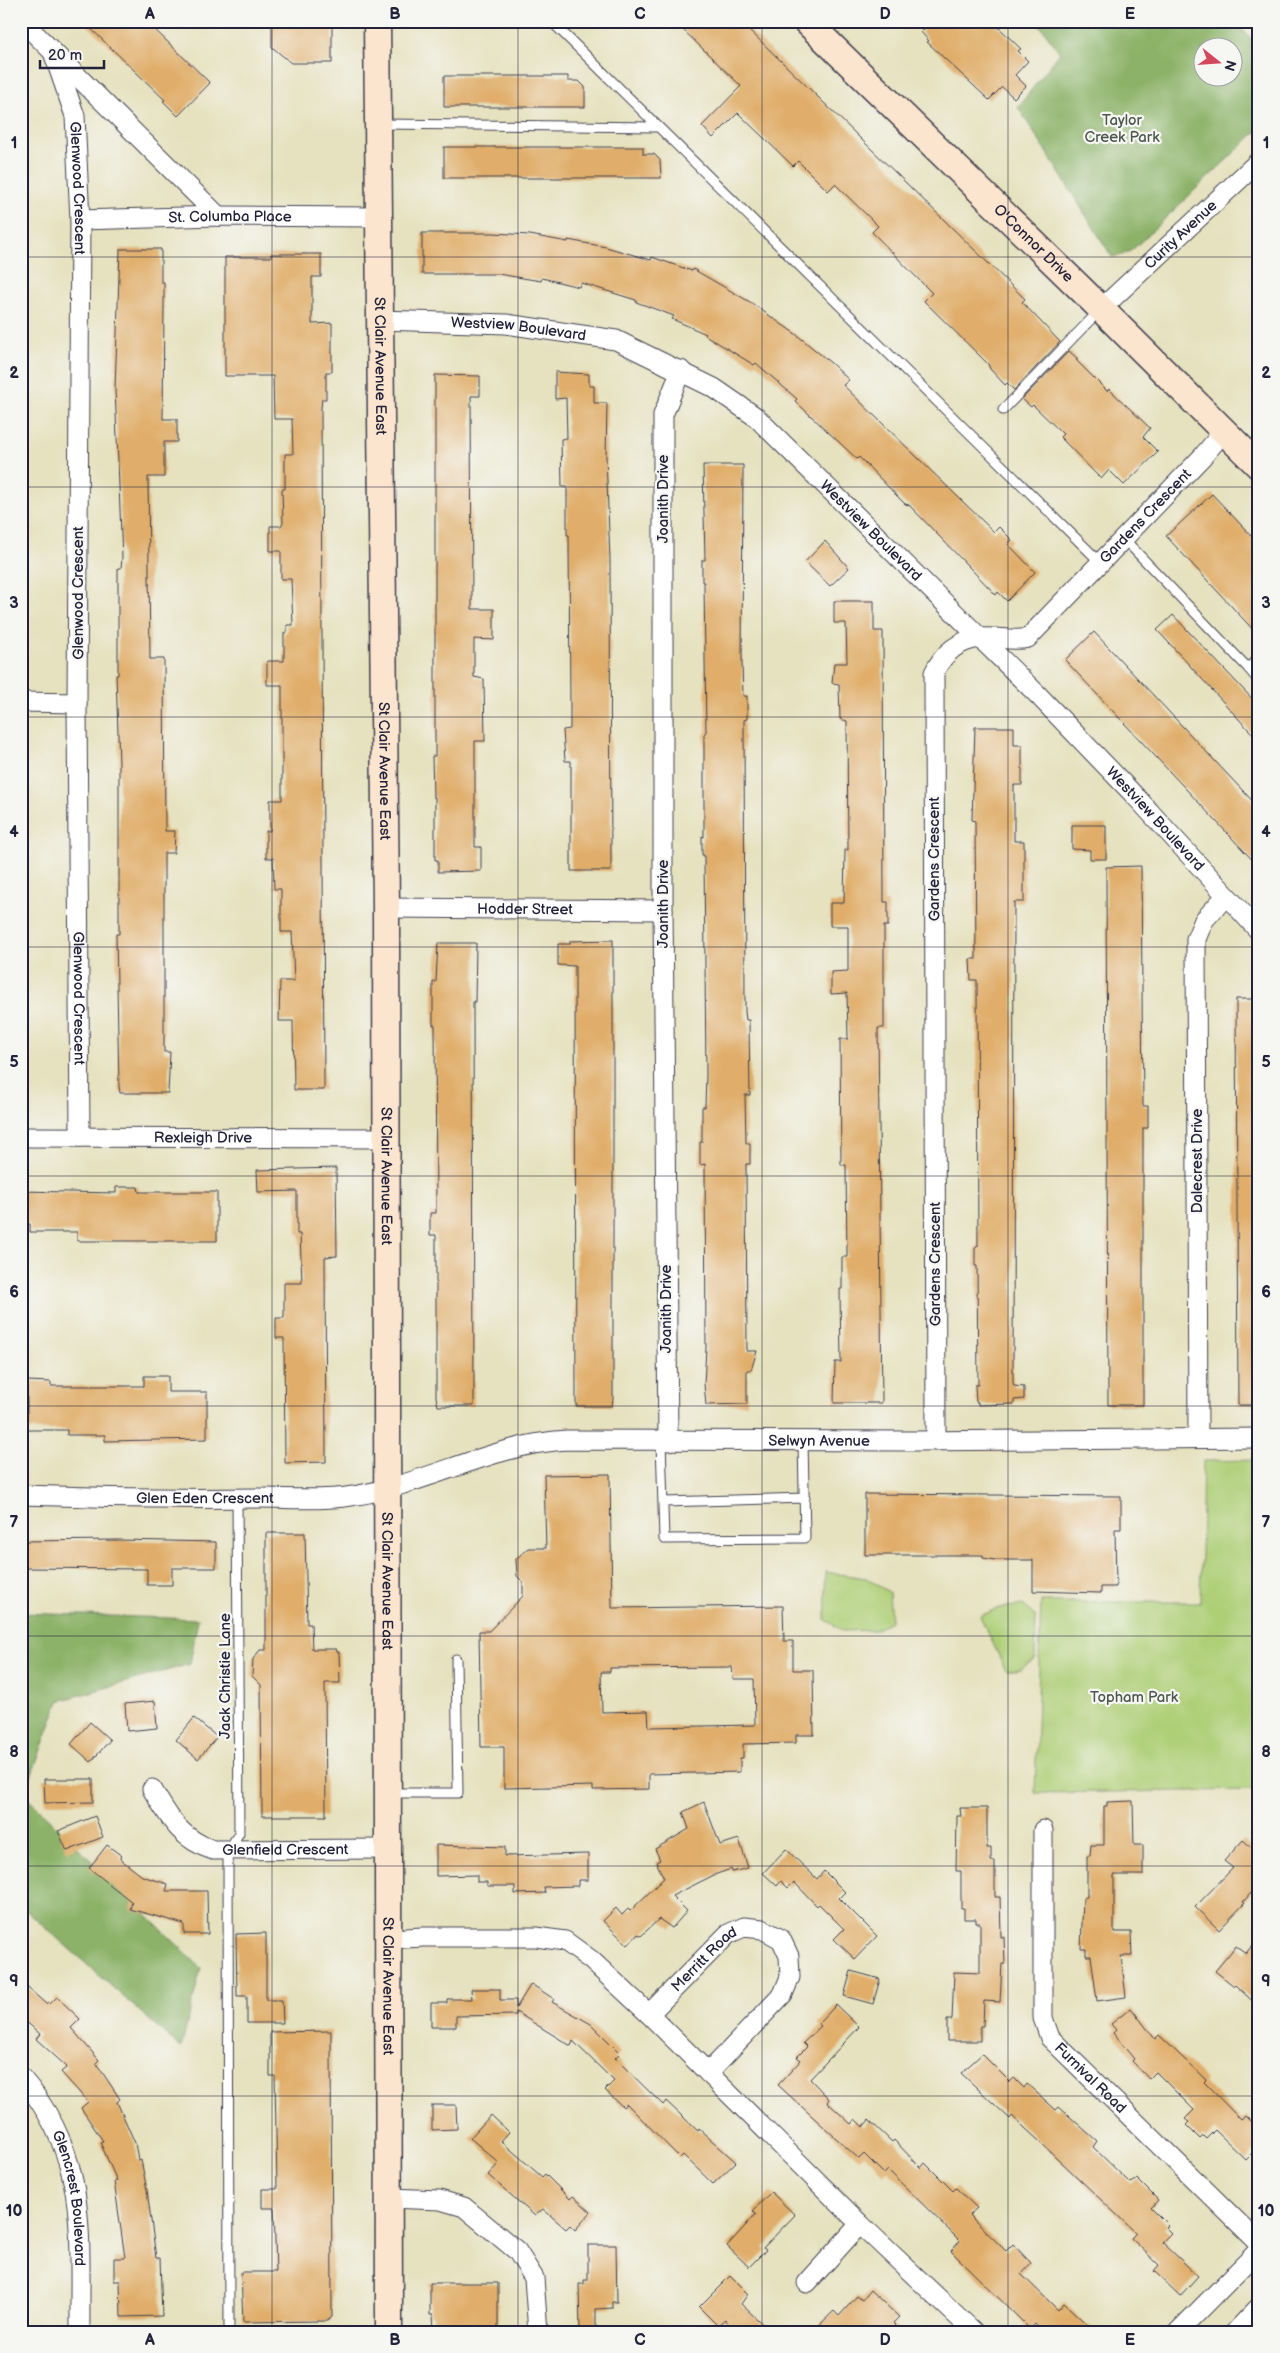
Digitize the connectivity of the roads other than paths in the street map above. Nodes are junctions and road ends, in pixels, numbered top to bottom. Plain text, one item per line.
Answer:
1 (22, 21) edge
2 (376, 21) edge
3 (551, 21) edge
4 (806, 21) edge
5 (53, 52) junction
6 (378, 124) junction
7 (657, 127) junction
8 (1259, 161) edge
9 (218, 216) junction
10 (380, 217) junction
11 (80, 220) junction
12 (1101, 309) junction
13 (380, 320) junction
14 (682, 370) junction
15 (1003, 410) dead end
16 (1224, 430) junction
17 (1259, 466) edge
18 (1124, 539) junction
19 (1102, 563) junction
20 (981, 638) junction
21 (1259, 658) edge
22 (1248, 668) junction
23 (1259, 681) edge
24 (21, 702) edge
25 (77, 703) junction
26 (1226, 896) junction
27 (386, 908) junction
28 (663, 910) junction
29 (1259, 931) edge
30 (21, 1137) edge
31 (80, 1137) junction
32 (387, 1138) junction
33 (1198, 1438) junction
34 (1259, 1438) edge
35 (664, 1441) junction
36 (803, 1441) junction
37 (936, 1441) junction
38 (387, 1490) junction
39 (21, 1495) edge
40 (237, 1498) junction
41 (805, 1498) junction
42 (663, 1502) junction
43 (456, 1659) dead end
44 (152, 1789) dead end
45 (388, 1793) junction
46 (1043, 1830) dead end
47 (388, 1849) junction
48 (228, 1851) junction
49 (389, 1939) junction
50 (649, 2014) junction
51 (708, 2073) junction
52 (21, 2077) edge
53 (389, 2198) junction
54 (860, 2224) junction
55 (1259, 2243) edge
56 (1259, 2250) edge
57 (807, 2283) dead end
58 (1259, 2307) edge
59 (80, 2332) edge
60 (229, 2332) edge
61 (389, 2332) edge
62 (538, 2332) edge
63 (974, 2332) edge
64 (1178, 2332) edge
65 (1235, 2332) edge

1 - 5 street, Glenwood Crescent
2 - 6 main road, St Clair Avenue East
3 - 7 lane
4 - 12 main road, O'Connor Drive
5 - 9 street, Glenwood Crescent
5 - 11 street, Glenwood Crescent
6 - 7 lane
6 - 10 main road, St Clair Avenue East
7 - 19 lane
8 - 12 street, Curity Avenue
9 - 10 street, St. Columba Place
9 - 11 street, St. Columba Place
10 - 13 main road, St Clair Avenue East
11 - 25 street, Glenwood Crescent
12 - 15 lane
12 - 16 main road, O'Connor Drive
13 - 14 street, Westview Boulevard
13 - 27 main road, St Clair Avenue East
14 - 20 street, Westview Boulevard
14 - 28 street, Joanith Drive
16 - 17 main road, O'Connor Drive
16 - 18 street, Gardens Crescent
18 - 19 street, Gardens Crescent
18 - 22 lane
19 - 20 street, Gardens Crescent
20 - 26 street, Westview Boulevard
20 - 37 street, Gardens Crescent
21 - 22 lane
22 - 23 lane
24 - 25 street
25 - 31 street, Glenwood Crescent
26 - 29 street, Westview Boulevard
26 - 33 street, Dalecrest Drive
27 - 28 street, Hodder Street
27 - 32 main road, St Clair Avenue East
28 - 35 street, Joanith Drive
30 - 31 street, Rexleigh Drive
31 - 32 street, Rexleigh Drive
32 - 38 main road, St Clair Avenue East
33 - 34 street, Selwyn Avenue
33 - 37 street, Selwyn Avenue
35 - 36 street, Selwyn Avenue
35 - 38 street, Selwyn Avenue
35 - 42 lane
36 - 37 street, Selwyn Avenue
36 - 41 lane
38 - 40 street, Glen Eden Crescent
38 - 45 main road, St Clair Avenue East
39 - 40 street, Glen Eden Crescent
40 - 48 lane, Jack Christie Lane
41 - 42 lane
41 - 42 lane
43 - 45 lane
44 - 48 street, Glenfield Crescent
45 - 47 main road, St Clair Avenue East
46 - 55 street, Furnival Road
47 - 48 street, Glenfield Crescent
47 - 49 main road, St Clair Avenue East
48 - 60 lane
49 - 50 street
49 - 53 main road, St Clair Avenue East
50 - 51 street
50 - 51 street, Merritt Road
51 - 54 street
52 - 59 street, Glencrest Boulevard
53 - 61 main road, St Clair Avenue East
53 - 62 street
54 - 57 street
54 - 63 street
56 - 64 street
58 - 65 street

